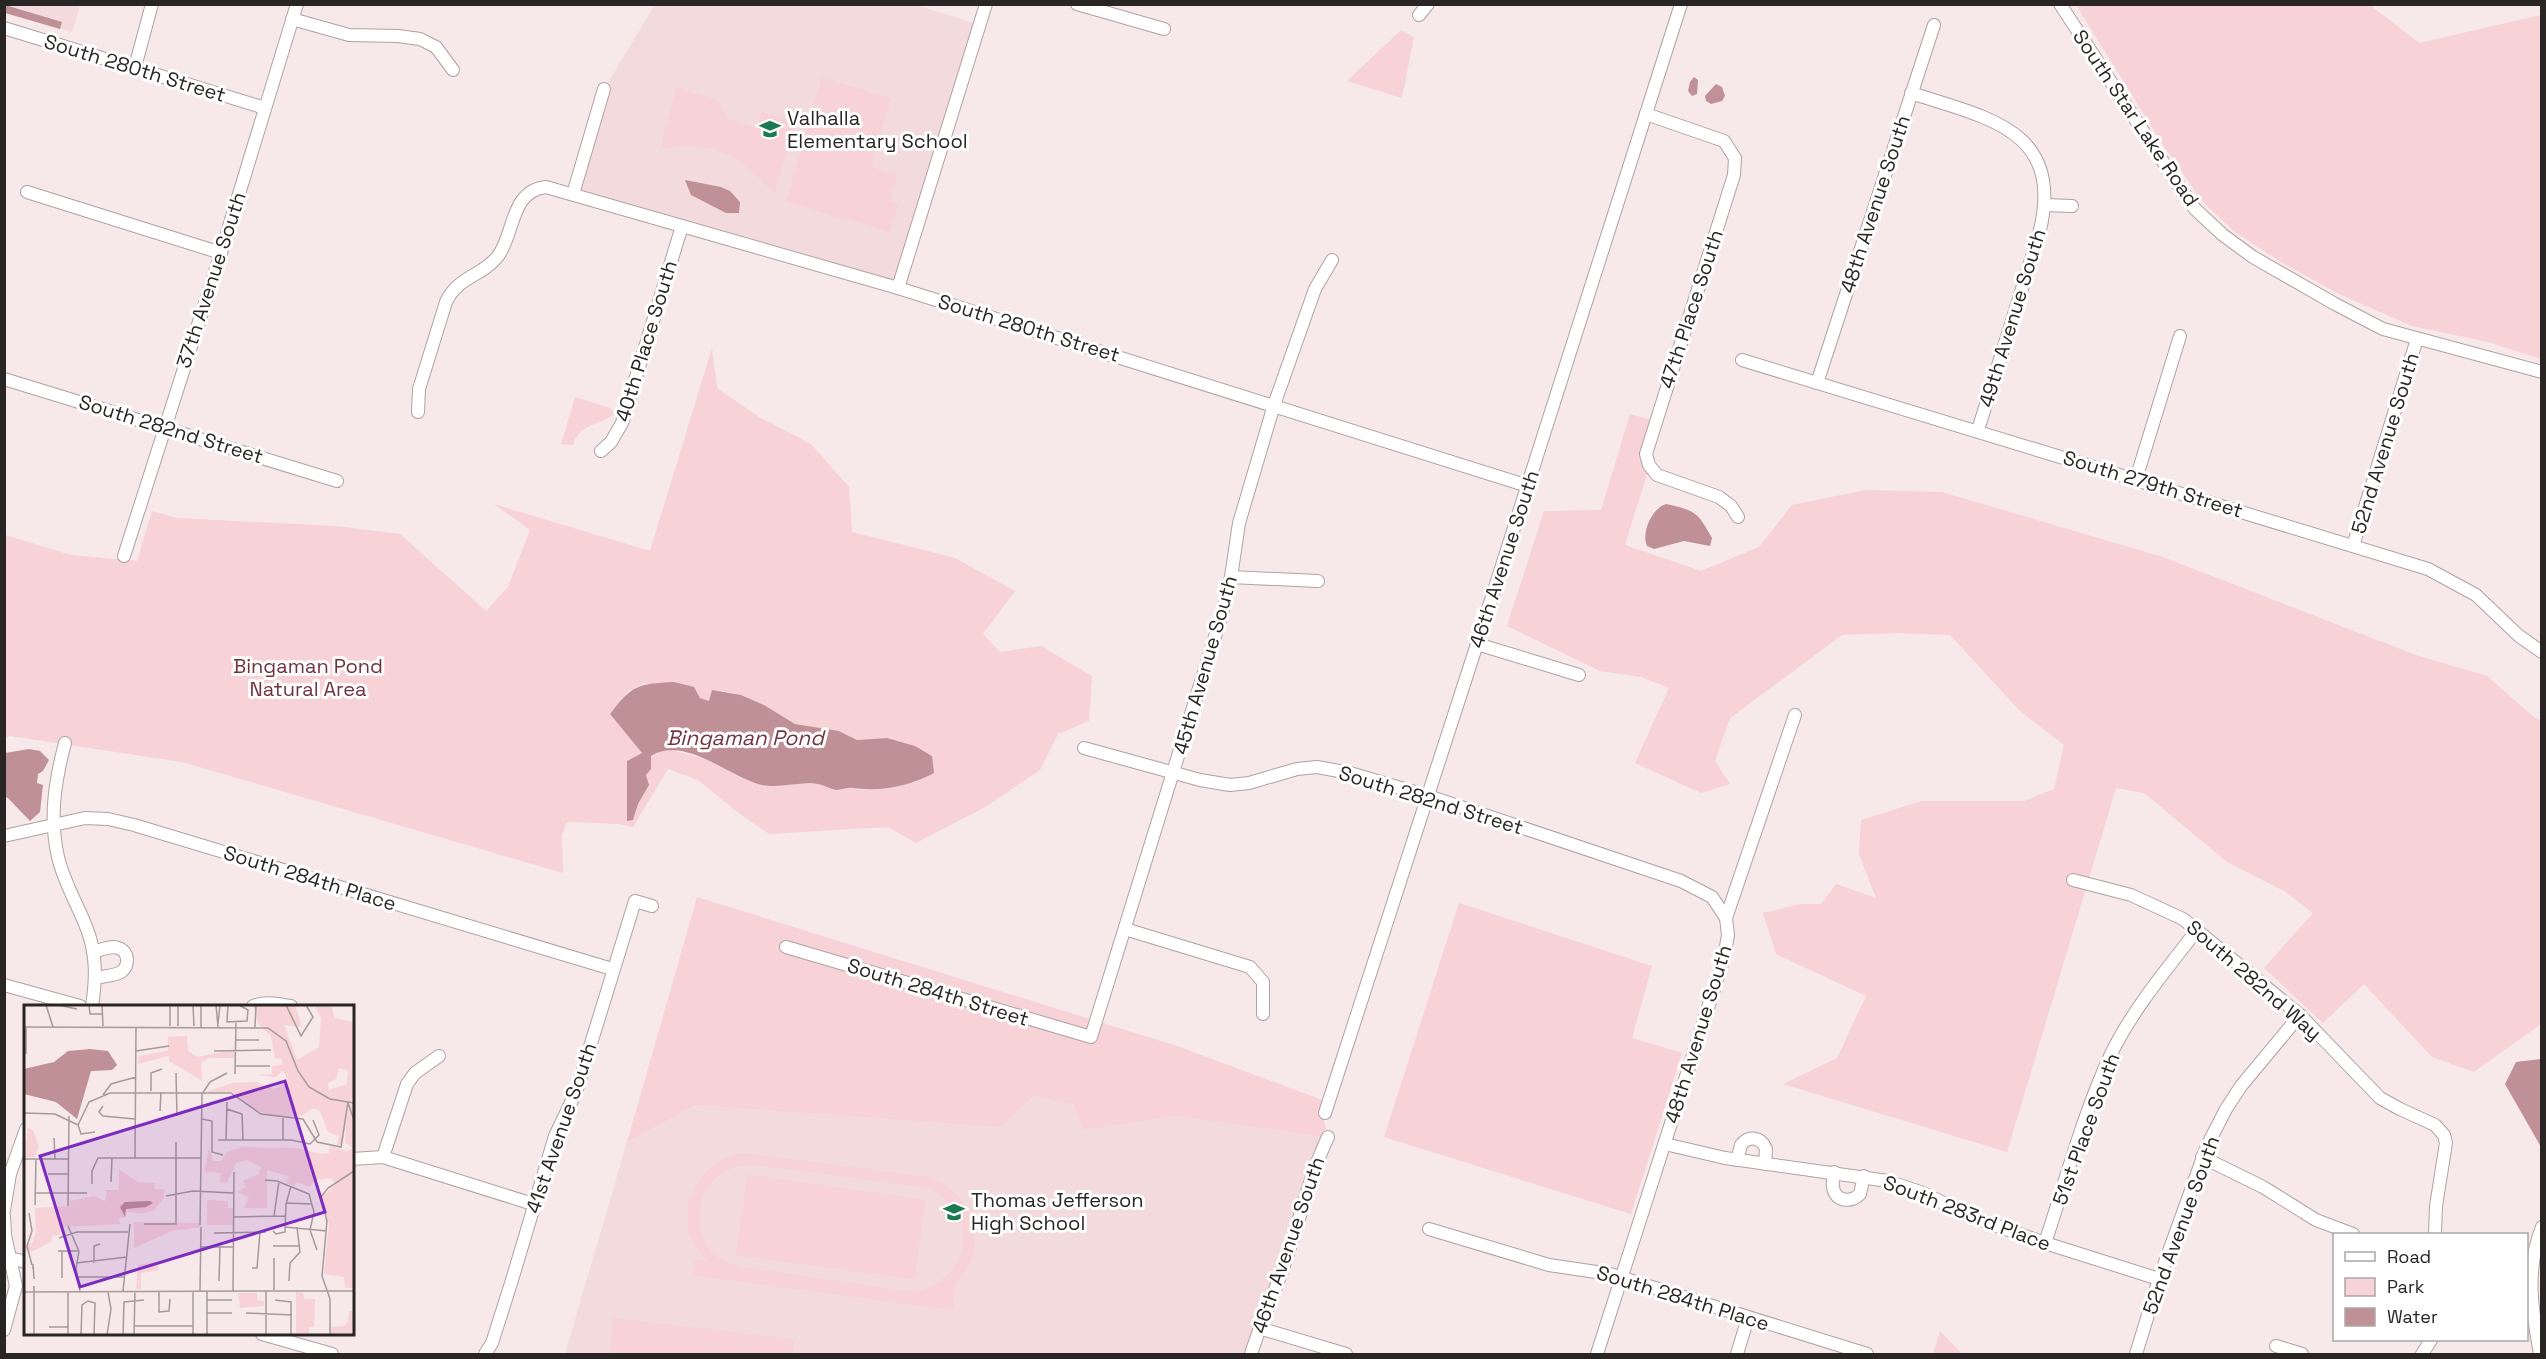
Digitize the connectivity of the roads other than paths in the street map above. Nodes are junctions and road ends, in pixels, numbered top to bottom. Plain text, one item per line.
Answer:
1 (152, 4) edge
2 (297, 4) edge
3 (986, 4) edge
4 (1077, 4) edge
5 (1428, 4) edge
6 (1681, 4) edge
7 (2060, 4) edge
8 (1419, 15) dead end
9 (292, 19) junction
10 (1934, 25) dead end
11 (4, 28) edge
12 (1164, 29) dead end
13 (135, 67) junction
14 (453, 70) dead end
15 (604, 89) dead end
16 (1911, 93) junction
17 (265, 108) junction
18 (1646, 114) junction
19 (27, 192) dead end
20 (573, 194) junction
21 (2046, 205) junction
22 (2072, 206) dead end
23 (682, 226) junction
24 (221, 253) junction
25 (1332, 260) dead end
26 (898, 288) junction
27 (2180, 336) dead end
28 (2417, 339) junction
29 (1742, 360) dead end
30 (2541, 372) edge
31 (4, 379) edge
32 (1817, 383) junction
33 (1274, 405) junction
34 (418, 412) dead end
35 (164, 427) junction
36 (1978, 430) junction
37 (601, 451) dead end
38 (2136, 478) junction
39 (337, 481) dead end
40 (1528, 486) junction
41 (1738, 517) dead end
42 (2352, 546) junction
43 (124, 556) dead end
44 (1231, 577) junction
45 (1318, 581) dead end
46 (1477, 644) junction
47 (2541, 652) edge
48 (1579, 675) dead end
49 (1795, 715) dead end
50 (65, 743) dead end
51 (1084, 748) dead end
52 (1175, 773) junction
53 (1428, 796) junction
54 (54, 826) junction
55 (4, 836) edge
56 (2073, 880) dead end
57 (652, 906) dead end
58 (1726, 918) junction
59 (1125, 929) junction
60 (2197, 930) junction
61 (786, 946) dead end
62 (93, 952) junction
63 (612, 969) junction
64 (96, 978) junction
65 (4, 986) edge
66 (76, 1005) edge
67 (92, 1005) edge
68 (256, 1005) edge
69 (285, 1005) edge
70 (1263, 1014) dead end
71 (2300, 1015) junction
72 (1091, 1037) joint
73 (439, 1056) dead end
74 (1324, 1113) dead end
75 (24, 1135) edge
76 (1328, 1137) dead end
77 (1665, 1144) junction
78 (383, 1157) junction
79 (2202, 1157) junction
80 (354, 1159) edge
81 (1737, 1160) junction
82 (1765, 1164) junction
83 (1834, 1172) junction
84 (1864, 1176) junction
85 (533, 1204) junction
86 (4, 1209) edge
87 (4, 1216) edge
88 (2541, 1227) edge
89 (1430, 1229) dead end
90 (2350, 1233) edge
91 (2435, 1233) edge
92 (2045, 1244) junction
93 (10, 1258) junction
94 (24, 1262) edge
95 (1622, 1278) junction
96 (2159, 1279) junction
97 (1748, 1318) junction
98 (1259, 1328) junction
99 (4, 1330) edge
100 (266, 1335) edge
101 (2430, 1341) edge
102 (2276, 1346) dead end
103 (332, 1354) edge
104 (485, 1354) edge
105 (1251, 1354) edge
106 (1346, 1354) edge
107 (1597, 1354) edge
108 (1737, 1354) edge
109 (1867, 1354) edge
110 (2136, 1354) edge
111 (2302, 1354) edge
112 (2422, 1354) edge
113 (2540, 1354) edge

1 - 13 street
2 - 9 street, 37th Avenue South
3 - 26 street
4 - 12 street
5 - 8 street
6 - 18 street, 46th Avenue South
7 - 28 street, South Star Lake Road
9 - 14 street
9 - 17 street, 37th Avenue South
10 - 16 street, 48th Avenue South
11 - 13 street, South 280th Street
13 - 17 street, South 280th Street
15 - 20 street
16 - 21 street, 49th Avenue South
16 - 32 street, 48th Avenue South
17 - 24 street, 37th Avenue South
18 - 40 street, 46th Avenue South
18 - 41 street, 47th Place South
19 - 24 street
20 - 23 street, South 280th Street
20 - 34 street, South 280th Street
21 - 22 street, 49th Avenue South
21 - 36 street, 49th Avenue South
23 - 26 street, South 280th Street
23 - 37 street, 40th Place South
24 - 35 street, 37th Avenue South
25 - 33 street, 45th Avenue South
26 - 33 street, South 280th Street
27 - 38 street
28 - 30 street, South Star Lake Road
28 - 42 street, 52nd Avenue South
29 - 32 street, South 279th Street
31 - 35 street, South 282nd Street
32 - 36 street, South 279th Street
33 - 40 street, South 280th Street
33 - 44 street, 45th Avenue South
35 - 39 street, South 282nd Street
35 - 43 street, 37th Avenue South
36 - 38 street, South 279th Street
38 - 42 street, South 279th Street
40 - 46 street, 46th Avenue South
42 - 47 street, South 279th Street
44 - 45 street
44 - 52 street, 45th Avenue South
46 - 48 street
46 - 53 street, 46th Avenue South
49 - 58 street, 48th Avenue South
50 - 54 street
51 - 52 street, South 282nd Street
52 - 53 street, South 282nd Street
52 - 59 street, 45th Avenue South
53 - 58 street, South 282nd Street
53 - 74 street, 46th Avenue South
54 - 55 street, South 284th Place
54 - 62 street
54 - 63 street, South 284th Place
56 - 60 street, South 282nd Way
57 - 63 street, 41st Avenue South
58 - 77 street, 48th Avenue South
59 - 70 street
59 - 72 street, 45th Avenue South
60 - 71 street, South 282nd Way
60 - 92 street, 51st Place South
61 - 72 street, South 284th Street
62 - 64 street
62 - 64 street
63 - 85 street, 41st Avenue South
64 - 67 street
65 - 66 street
68 - 69 street
71 - 79 street, 52nd Avenue South
71 - 91 street, South 282nd Way
73 - 78 street
75 - 86 street
76 - 98 street, 46th Avenue South
77 - 81 street, South 283rd Place
77 - 95 street, 48th Avenue South
78 - 80 street
78 - 85 street
79 - 90 street
79 - 96 street, 52nd Avenue South
81 - 82 street, South 283rd Place
81 - 82 street
82 - 83 street, South 283rd Place
83 - 84 street, South 283rd Place
83 - 84 street
84 - 92 street, South 283rd Place
85 - 104 street, 41st Avenue South
87 - 93 street
88 - 113 street
89 - 95 street, South 284th Place
92 - 96 street, South 283rd Place
93 - 94 street
93 - 99 street
95 - 97 street, South 284th Place
95 - 107 street, 48th Avenue South
96 - 110 street, 52nd Avenue South
97 - 108 street
97 - 109 street, South 284th Place
98 - 105 street, 46th Avenue South
98 - 106 street
100 - 103 street
101 - 112 street
102 - 111 street

